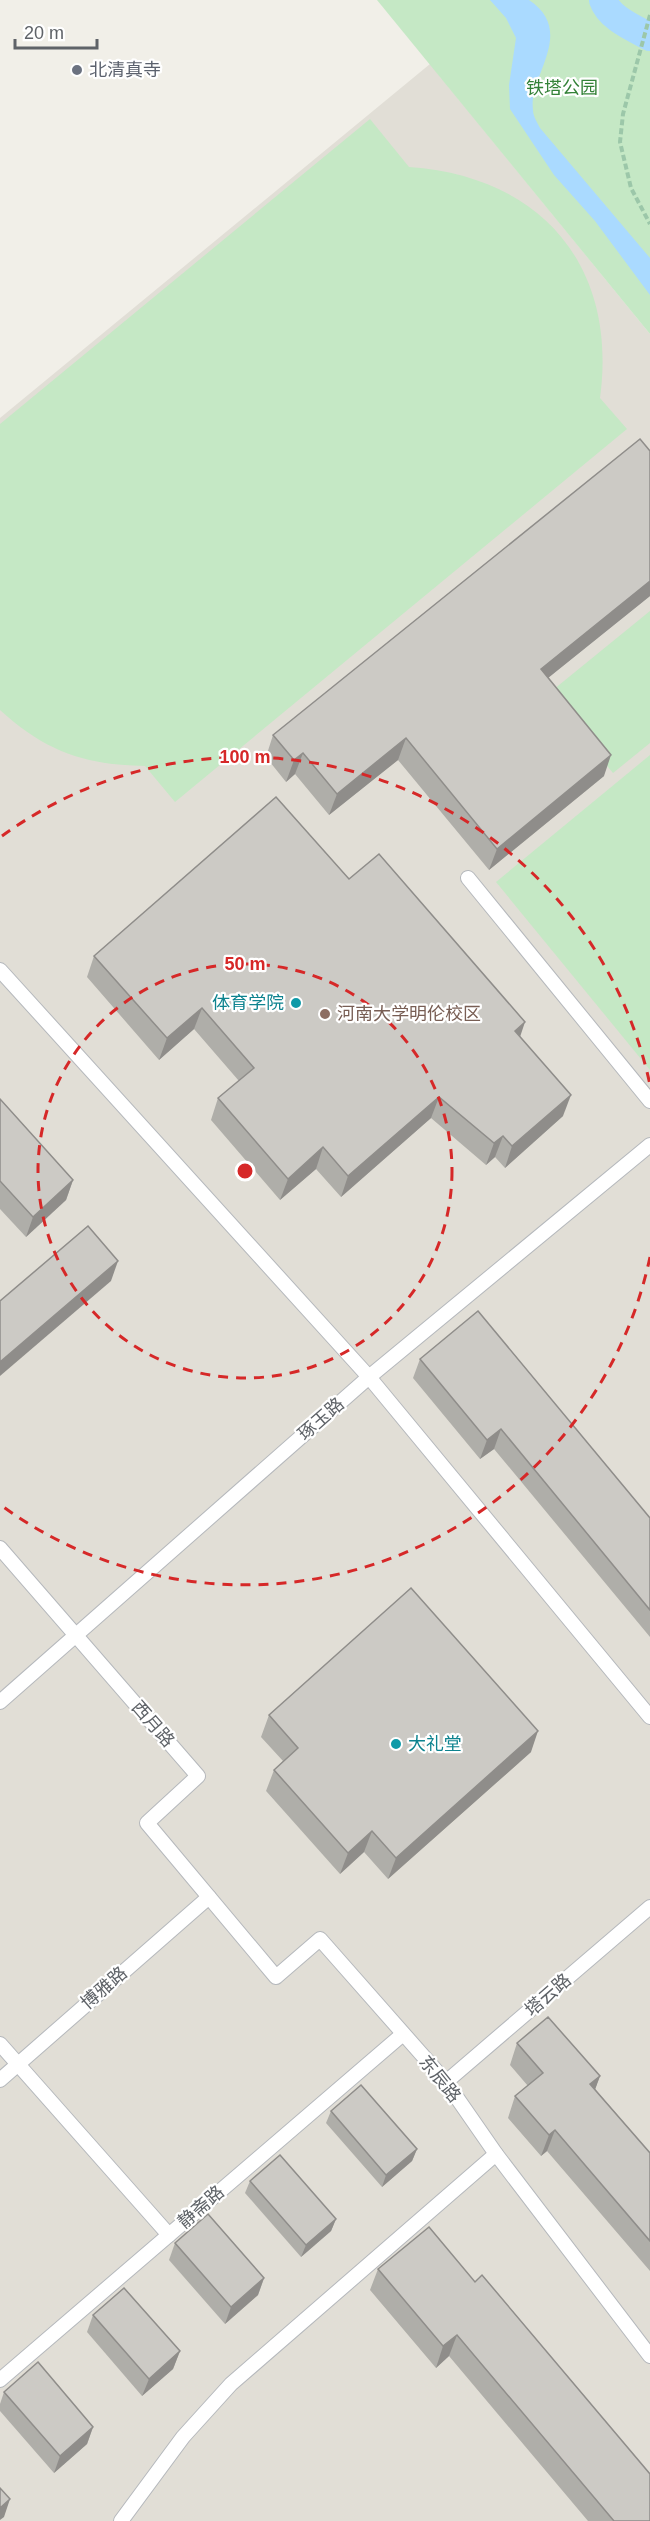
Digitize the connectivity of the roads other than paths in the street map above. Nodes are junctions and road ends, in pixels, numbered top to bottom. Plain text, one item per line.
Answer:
1 (468, 878) dead end
2 (0, 970) edge
3 (650, 1101) edge
4 (650, 1145) edge
5 (369, 1377) junction
6 (0, 1548) edge
7 (76, 1635) junction
8 (0, 1702) edge
9 (650, 1717) edge
10 (209, 1897) junction
11 (650, 1907) edge
12 (403, 2034) junction
13 (0, 2044) edge
14 (18, 2064) junction
15 (0, 2080) edge
16 (446, 2082) junction
17 (496, 2154) junction
18 (169, 2235) junction
19 (650, 2356) edge
20 (0, 2380) edge
21 (121, 2521) edge

1 - 3 lane
2 - 5 lane
4 - 5 lane, 琢玉路
5 - 7 lane, 琢玉路
5 - 9 lane
6 - 7 lane, 西月路
7 - 8 lane, 琢玉路
7 - 10 lane, 西月路
10 - 12 lane, 东辰路
10 - 14 lane, 博雅路
11 - 16 lane, 塔云路
12 - 16 lane, 东辰路
12 - 18 lane, 静斋路
13 - 14 lane
14 - 15 lane, 博雅路
14 - 18 lane
16 - 17 lane, 东辰路
17 - 19 lane, 东辰路
17 - 21 lane
18 - 20 lane, 静斋路

